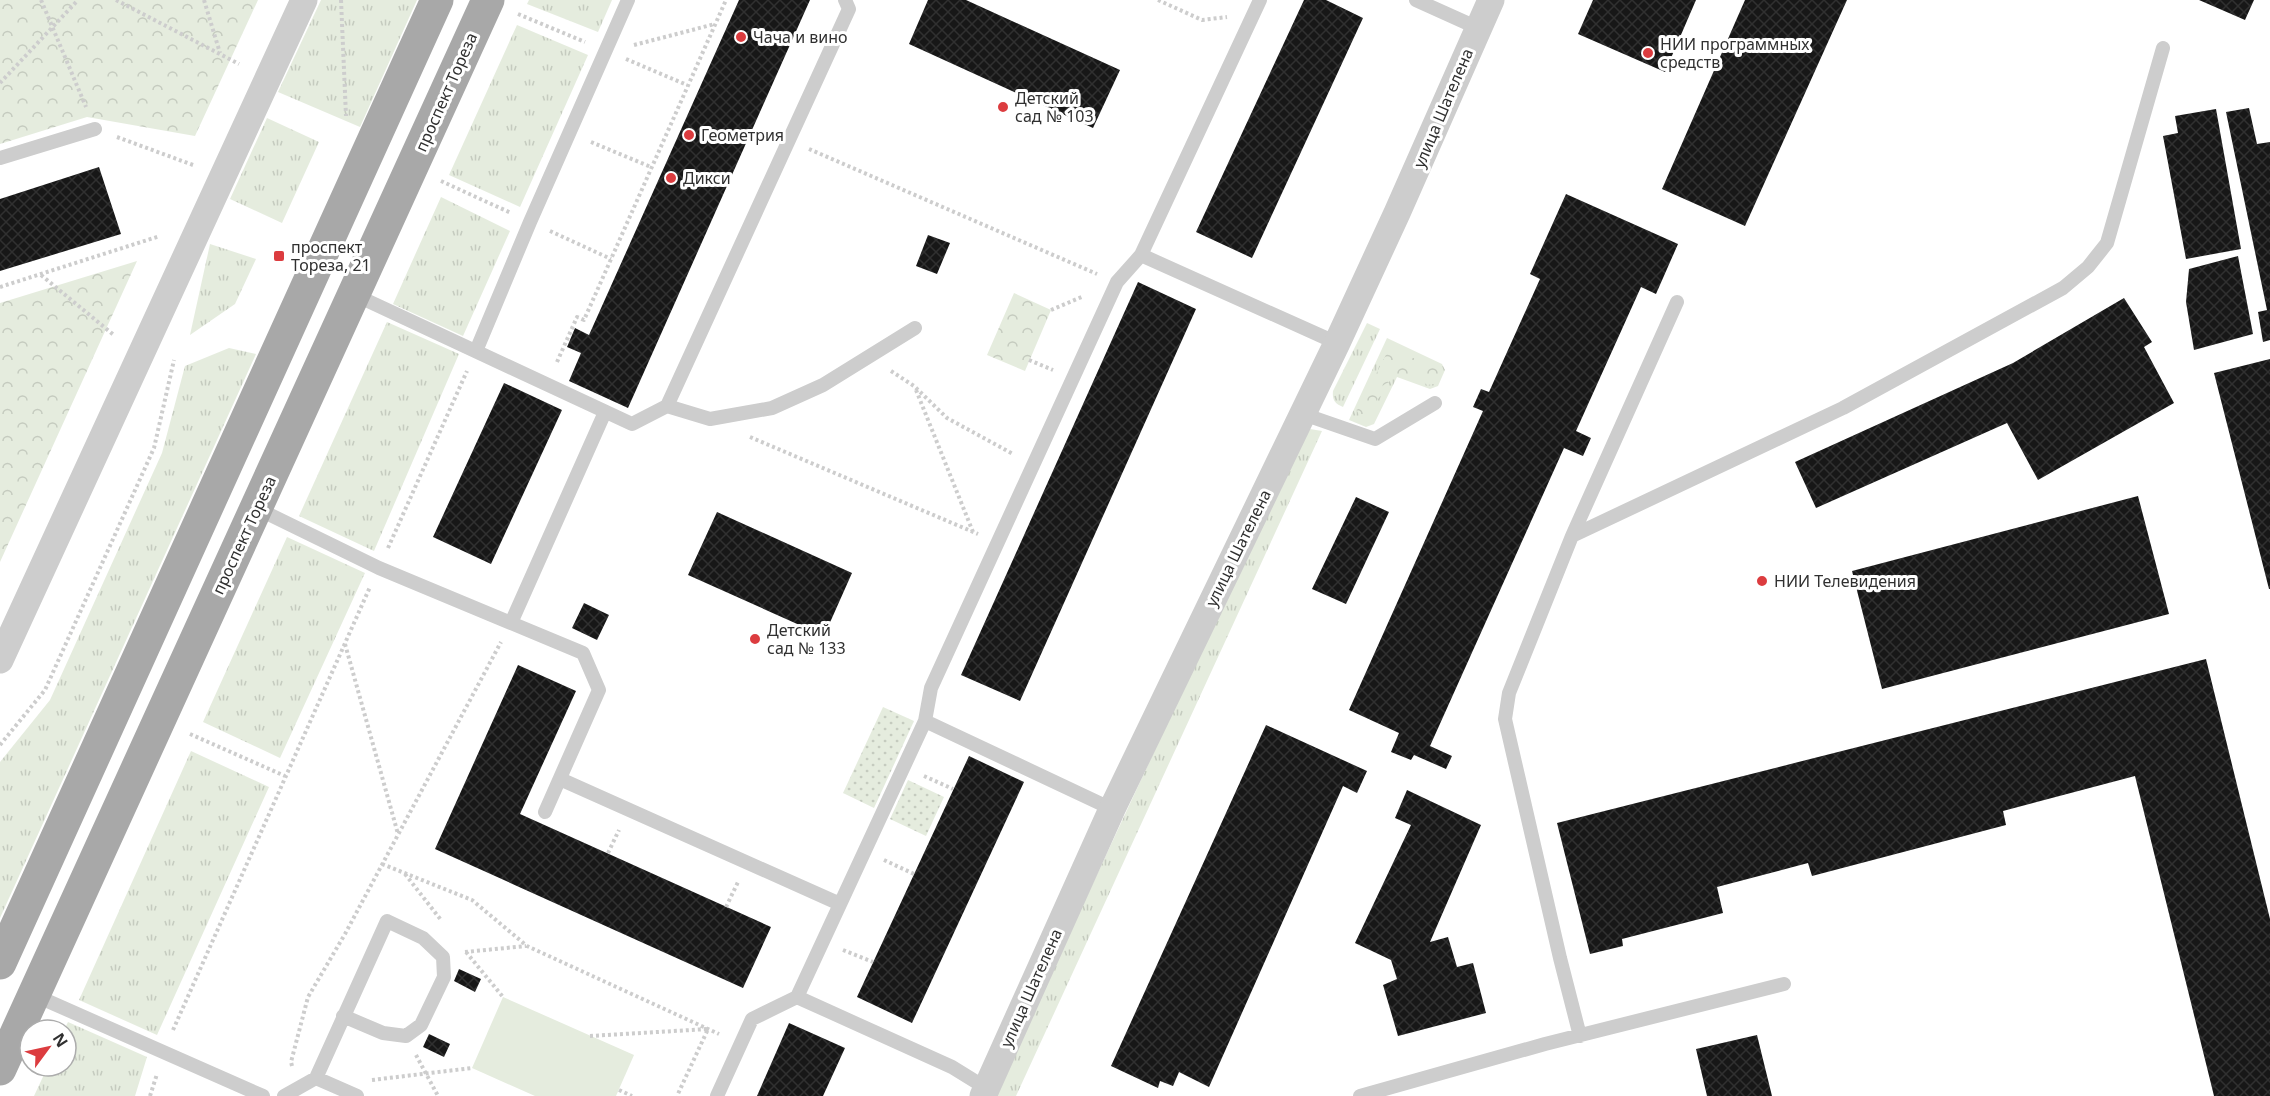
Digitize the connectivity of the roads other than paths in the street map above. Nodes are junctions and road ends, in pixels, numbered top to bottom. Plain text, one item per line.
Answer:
1 (304, 0) edge
2 (437, 0) edge
3 (488, 0) edge
4 (628, 0) edge
5 (844, 0) edge
6 (1416, 0) edge
7 (1491, 0) edge
8 (1257, 7) edge
9 (1478, 28) junction
10 (2163, 48) dead end
11 (95, 129) road end
12 (0, 158) edge
13 (1141, 255) junction
14 (353, 294) junction
15 (1677, 302) dead end
16 (915, 328) dead end
17 (1337, 343) junction
18 (476, 351) junction
19 (1435, 403) dead end
20 (667, 406) junction
21 (605, 412) junction
22 (1303, 414) junction
23 (256, 508) junction
24 (1572, 537) junction
25 (511, 623) junction
26 (0, 660) edge
27 (926, 721) junction
28 (560, 780) junction
29 (1112, 809) junction
30 (545, 812) dead end
31 (840, 904) junction
32 (0, 963) edge
33 (1784, 984) dead end
34 (34, 995) junction
35 (797, 997) junction
36 (343, 1016) junction
37 (1580, 1036) junction
38 (0, 1069) edge
39 (316, 1078) junction
40 (984, 1092) edge
41 (263, 1096) edge
42 (284, 1096) edge
43 (357, 1096) edge
44 (717, 1096) edge
45 (1360, 1096) edge

1 - 26 street
2 - 32 main road
3 - 14 main road, проспект Тореза
4 - 18 lane
5 - 20 lane
6 - 9 lane
7 - 9 street, улица Шателена
8 - 13 lane
9 - 17 street, улица Шателена
10 - 24 lane
11 - 12 lane
13 - 17 lane
13 - 27 lane
14 - 18 lane
14 - 23 main road, проспект Тореза
15 - 24 lane
16 - 20 lane
17 - 22 street, улица Шателена
18 - 21 lane
19 - 22 lane
20 - 21 lane
21 - 25 lane
22 - 29 street, улица Шателена
23 - 25 lane
23 - 34 main road, проспект Тореза
24 - 37 lane
25 - 28 lane
27 - 29 lane
27 - 31 lane
28 - 30 lane
28 - 31 lane
29 - 40 street, улица Шателена
31 - 35 lane
33 - 37 lane
34 - 38 main road, проспект Тореза
34 - 41 lane
35 - 40 lane
35 - 44 lane
36 - 36 lane
36 - 39 lane
37 - 45 lane
39 - 42 lane
39 - 43 lane

